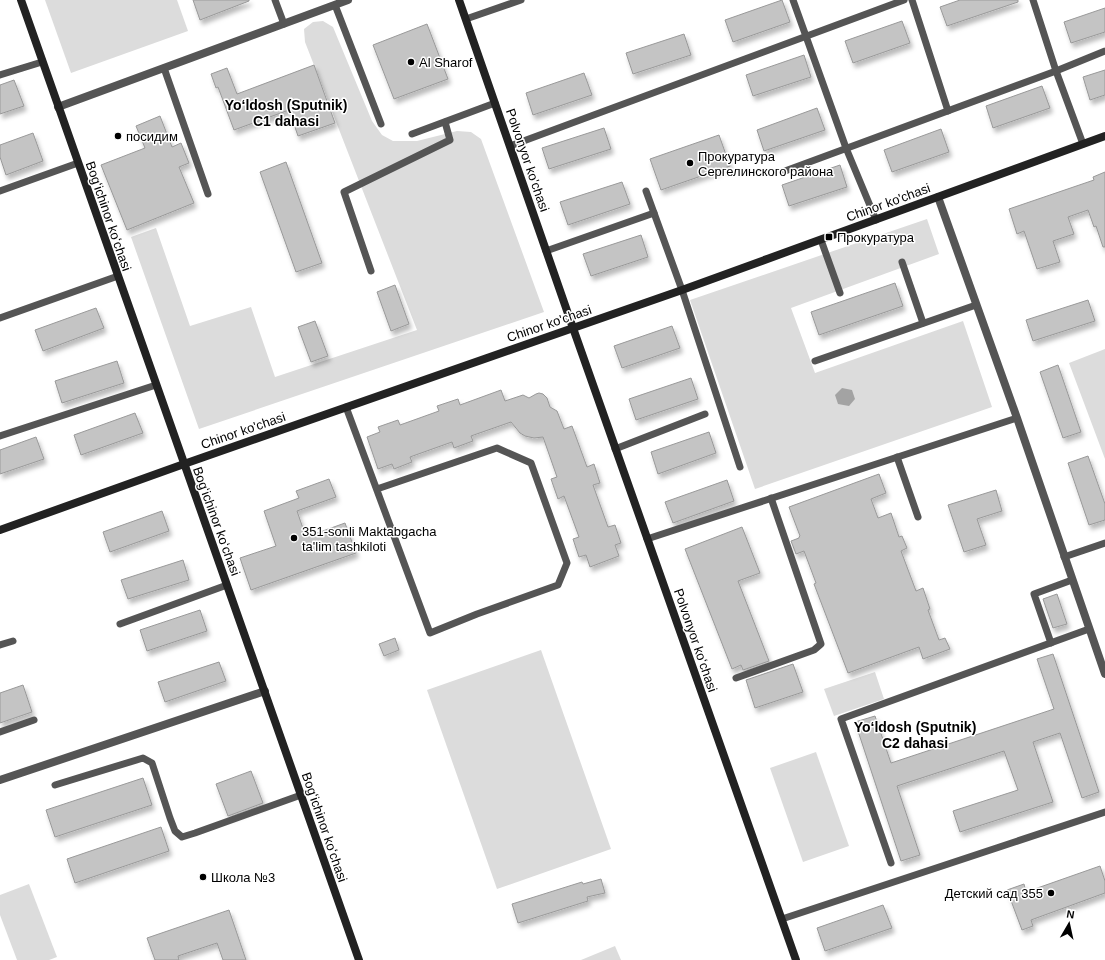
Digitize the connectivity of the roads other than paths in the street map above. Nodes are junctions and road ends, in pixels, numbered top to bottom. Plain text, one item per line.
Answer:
1 (21, 0) edge
2 (275, 0) edge
3 (348, 0) edge
4 (460, 0) edge
5 (521, 0) edge
6 (793, 0) edge
7 (904, 0) edge
8 (912, 0) edge
9 (1033, 0) edge
10 (334, 5) junction
11 (466, 19) junction
12 (284, 24) junction
13 (806, 36) junction
14 (1105, 51) edge
15 (42, 62) junction
16 (164, 68) junction
17 (1056, 71) junction
18 (0, 75) edge
19 (495, 103) junction
20 (58, 108) junction
21 (948, 111) junction
22 (445, 122) junction
23 (382, 124) dead end
24 (412, 134) dead end
25 (1105, 136) edge
26 (1083, 144) junction
27 (510, 146) junction
28 (846, 148) junction
29 (78, 163) junction
30 (785, 171) dead end
31 (0, 191) edge
32 (646, 191) dead end
33 (208, 194) dead end
34 (938, 197) junction
35 (654, 213) junction
36 (876, 220) junction
37 (821, 240) junction
38 (546, 250) junction
39 (902, 262) dead end
40 (371, 271) dead end
41 (118, 276) junction
42 (682, 290) junction
43 (840, 293) dead end
44 (976, 305) junction
45 (0, 318) edge
46 (924, 323) junction
47 (573, 328) junction
48 (815, 361) dead end
49 (156, 385) junction
50 (346, 407) junction
51 (705, 414) dead end
52 (1017, 418) junction
53 (0, 436) edge
54 (616, 449) junction
55 (897, 457) junction
56 (184, 464) junction
57 (740, 466) dead end
58 (377, 488) junction
59 (771, 498) junction
60 (918, 517) dead end
61 (0, 530) edge
62 (647, 539) junction
63 (1105, 543) edge
64 (1064, 557) junction
65 (1072, 580) junction
66 (227, 585) junction
67 (120, 624) dead end
68 (1089, 629) junction
69 (12, 641) dead end
70 (1052, 642) junction
71 (0, 645) edge
72 (1102, 657) edge
73 (1105, 674) edge
74 (736, 678) dead end
75 (265, 691) junction
76 (34, 720) dead end
77 (0, 732) edge
78 (0, 780) edge
79 (55, 786) dead end
80 (301, 795) junction
81 (1105, 812) edge
82 (891, 863) dead end
83 (782, 919) junction
84 (359, 960) edge
85 (796, 960) edge

1 - 15 street, Bogʻichinor koʻchasi
2 - 12 lane
3 - 10 street
4 - 11 street, Polvonyor ko'chasi
5 - 11 lane
6 - 13 lane
7 - 13 lane
8 - 21 lane
9 - 17 lane
10 - 12 street
10 - 23 lane
11 - 19 street, Polvonyor ko'chasi
12 - 16 street
13 - 27 lane
13 - 28 lane
14 - 17 lane
15 - 18 lane
15 - 20 street, Bogʻichinor koʻchasi
16 - 20 street
16 - 33 lane
17 - 21 lane
17 - 26 lane
19 - 22 lane
19 - 27 street, Polvonyor ko'chasi
20 - 29 street, Bogʻichinor koʻchasi
21 - 28 lane
22 - 24 lane
22 - 40 lane
25 - 26 street, Chinor ko'chasi
26 - 34 street, Chinor ko'chasi
27 - 38 street, Polvonyor ko'chasi
28 - 30 lane
28 - 36 lane
29 - 31 lane
29 - 41 street, Bogʻichinor koʻchasi
32 - 35 lane
34 - 36 street, Chinor ko'chasi
34 - 44 street
35 - 38 lane
35 - 42 lane
36 - 37 street, Chinor ko'chasi
37 - 42 street, Chinor ko'chasi
37 - 43 lane
38 - 47 street, Polvonyor ko'chasi
39 - 46 lane
41 - 45 lane
41 - 49 street, Bogʻichinor koʻchasi
42 - 47 street, Chinor ko'chasi
42 - 57 lane
44 - 46 lane
44 - 52 street
46 - 48 lane
47 - 50 street, Chinor ko'chasi
47 - 54 street, Polvonyor koʻchasi
49 - 53 lane
49 - 56 street, Bogʻichinor koʻchasi
50 - 56 street, Chinor ko'chasi
50 - 58 lane
51 - 54 lane
52 - 55 lane
52 - 64 street
54 - 62 street, Polvonyor koʻchasi
55 - 59 lane
55 - 60 lane
56 - 61 street, Chinor ko'chasi
56 - 66 street, Bogʻichinor koʻchasi
58 - 58 lane
59 - 62 lane
59 - 74 lane
62 - 83 street, Polvonyor koʻchasi
63 - 64 lane
64 - 65 street
65 - 68 street
65 - 70 lane
66 - 67 lane
66 - 75 street, Bogʻichinor koʻchasi
68 - 70 lane
68 - 72 street
69 - 71 lane
70 - 82 lane
72 - 73 street
75 - 78 street
75 - 80 street, Bogʻichinor koʻchasi
76 - 77 lane
79 - 80 lane
80 - 84 street, Bogʻichinor koʻchasi
81 - 83 lane
83 - 85 street, Polvonyor koʻchasi

